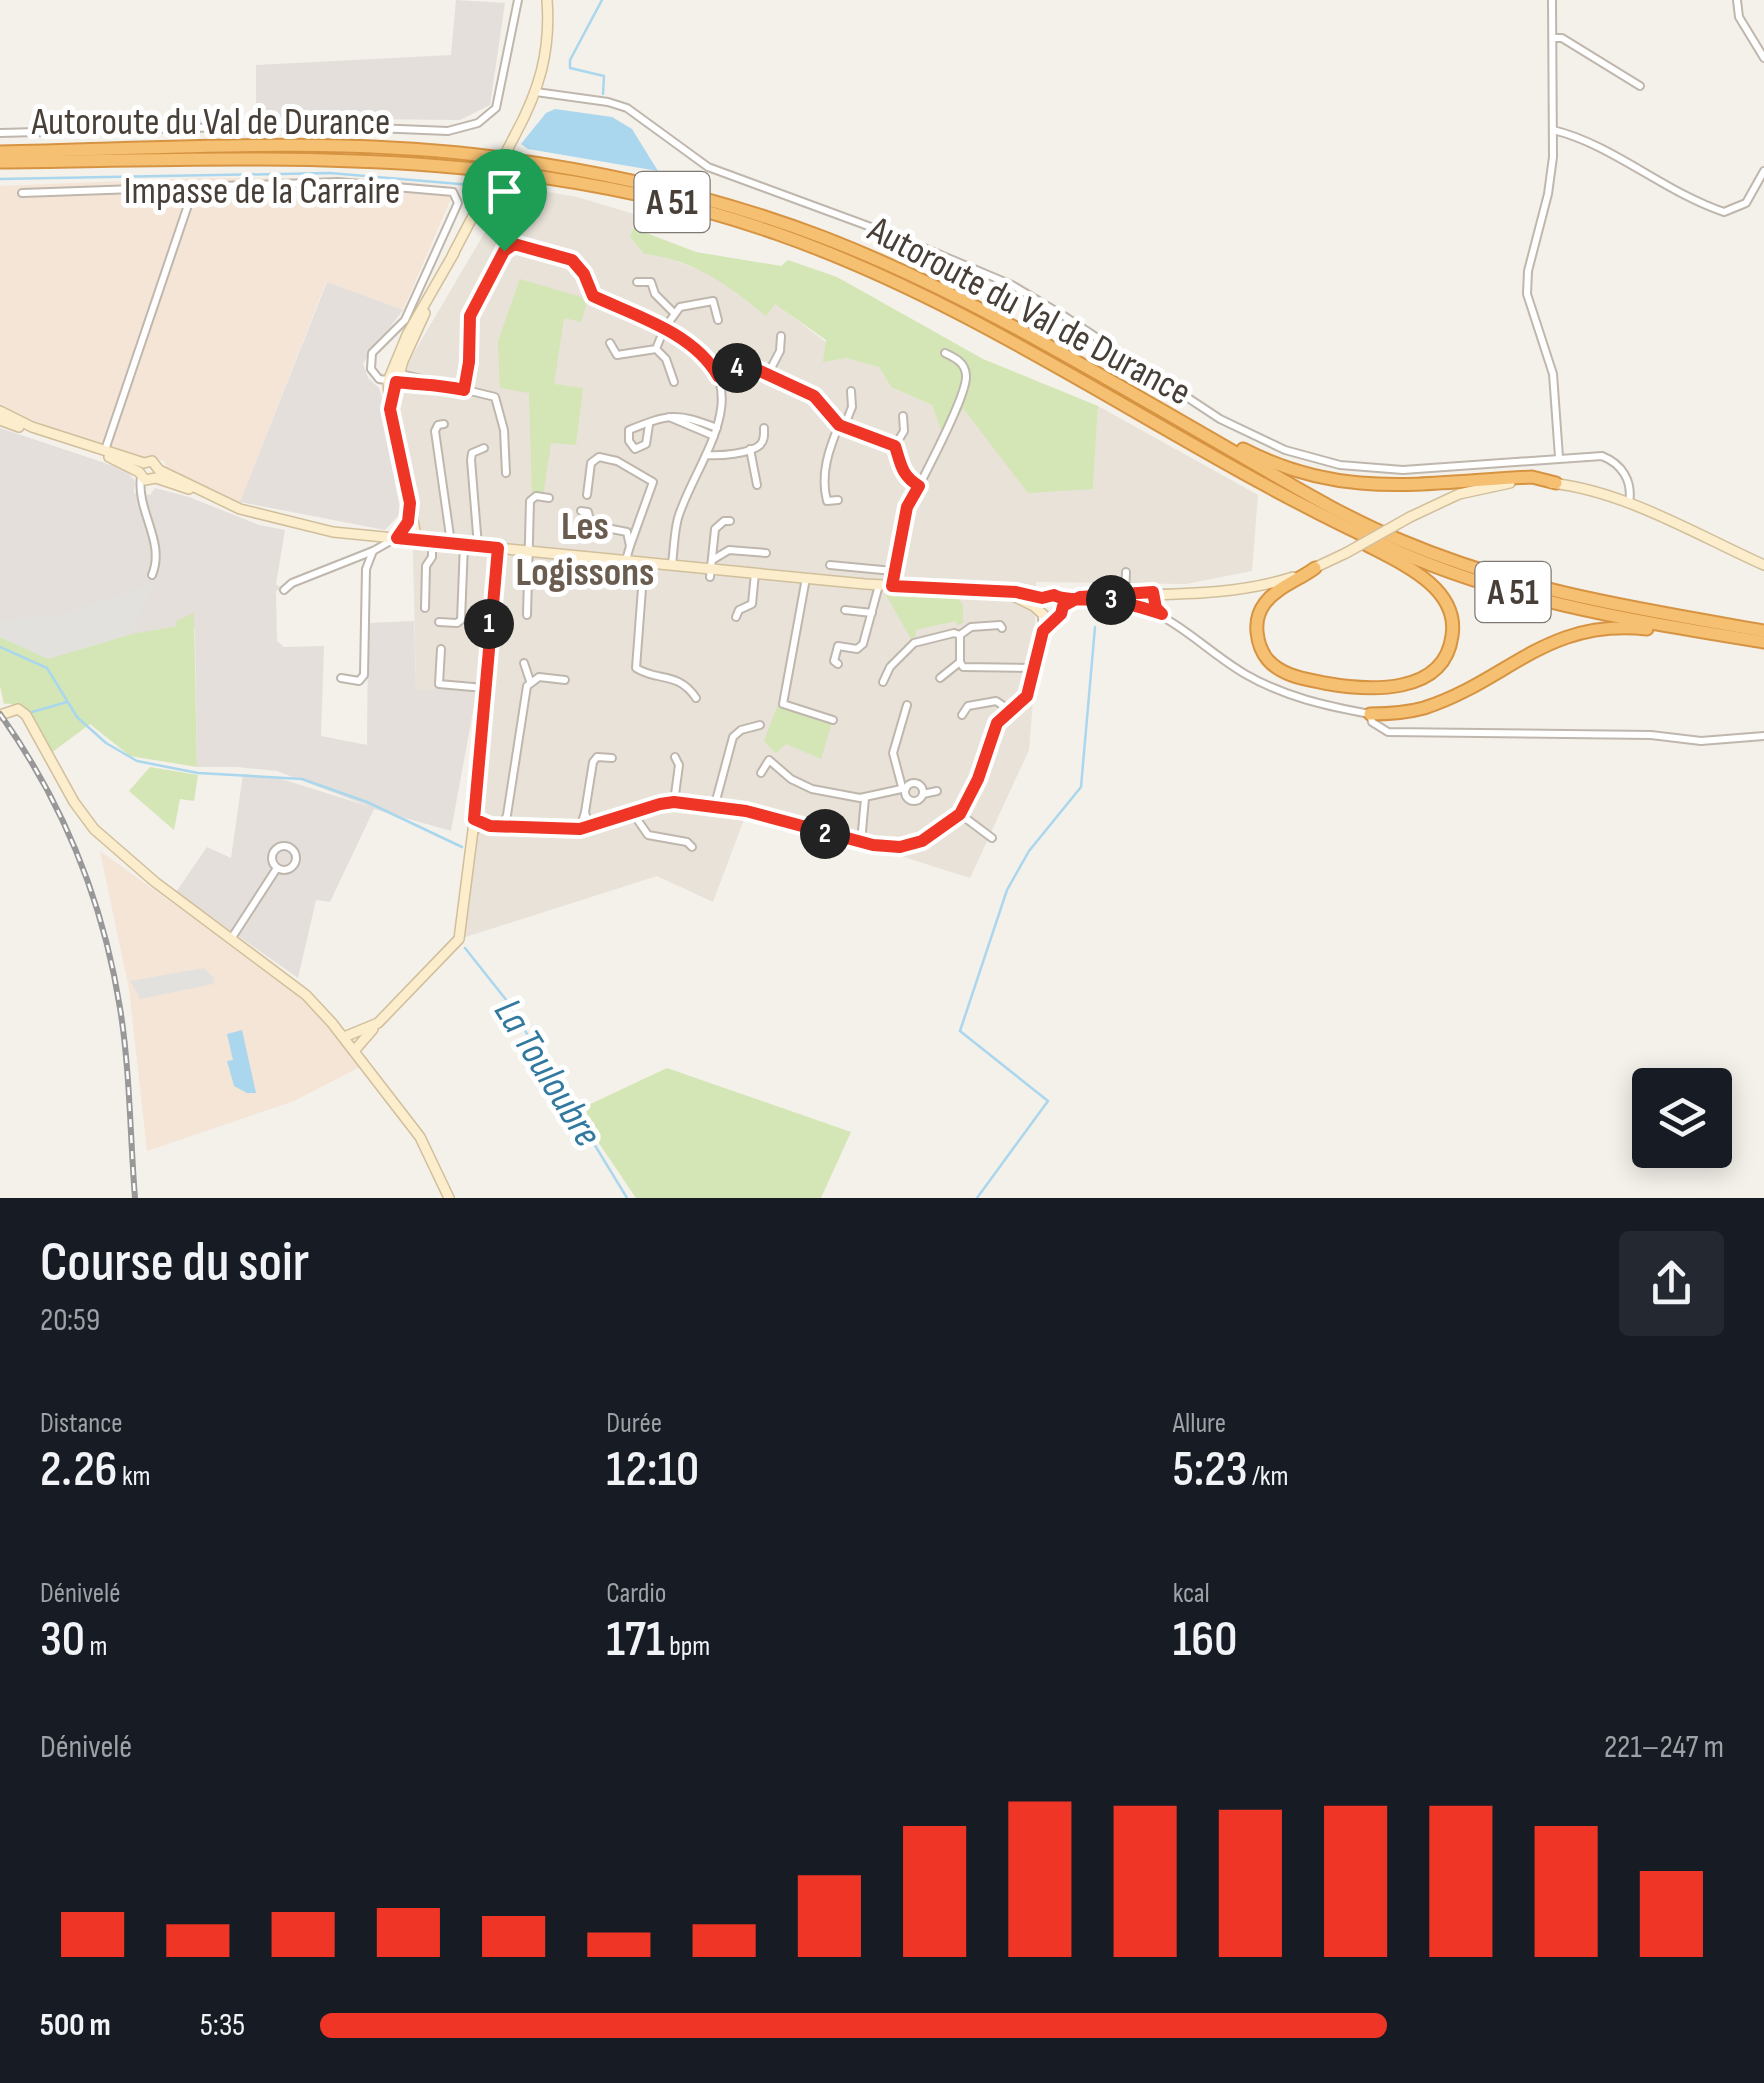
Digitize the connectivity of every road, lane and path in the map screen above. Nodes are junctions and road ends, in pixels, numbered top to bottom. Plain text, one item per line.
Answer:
1 (518, 0) edge
2 (548, 0) edge
3 (1552, 0) edge
4 (1737, 0) edge
5 (1553, 38) junction
6 (1764, 58) edge
7 (1640, 86) dead end
8 (536, 92) junction
9 (1554, 130) junction
10 (0, 133) edge
11 (0, 152) edge
12 (0, 162) edge
13 (1764, 171) edge
14 (190, 186) junction
15 (22, 194) dead end
16 (454, 252) junction
17 (637, 282) dead end
18 (674, 312) junction
19 (1000, 319) junction
20 (718, 320) dead end
21 (664, 329) junction
22 (781, 336) dead end
23 (610, 343) dead end
24 (656, 349) junction
25 (945, 353) dead end
26 (768, 374) junction
27 (718, 376) junction
28 (394, 377) junction
29 (674, 382) dead end
30 (464, 390) junction
31 (850, 390) dead end
32 (0, 411) edge
33 (903, 416) dead end
34 (0, 420) edge
35 (444, 424) dead end
36 (649, 425) dead end
37 (842, 426) junction
38 (764, 428) dead end
39 (715, 432) junction
40 (895, 446) junction
41 (484, 448) dead end
42 (750, 449) junction
43 (105, 450) junction
44 (706, 455) junction
45 (1559, 457) junction
46 (141, 470) junction
47 (506, 473) dead end
48 (156, 476) junction
49 (1556, 484) junction
50 (757, 485) dead end
51 (919, 486) junction
52 (1279, 491) junction
53 (587, 495) dead end
54 (549, 498) dead end
55 (141, 500) junction
56 (838, 500) dead end
57 (410, 503) junction
58 (1629, 504) junction
59 (580, 512) dead end
60 (730, 521) dead end
61 (397, 538) junction
62 (417, 540) junction
63 (432, 541) junction
64 (451, 543) junction
65 (464, 544) junction
66 (478, 546) junction
67 (630, 546) junction
68 (498, 548) junction
69 (529, 550) junction
70 (372, 551) junction
71 (766, 553) dead end
72 (626, 560) junction
73 (644, 562) junction
74 (672, 564) junction
75 (830, 565) dead end
76 (1764, 565) edge
77 (711, 568) junction
78 (1315, 568) junction
79 (893, 570) junction
80 (1126, 572) dead end
81 (755, 573) junction
82 (152, 575) dead end
83 (806, 578) junction
84 (879, 585) junction
85 (892, 586) junction
86 (284, 590) dead end
87 (1004, 592) junction
88 (1152, 592) junction
89 (1126, 594) junction
90 (1080, 597) junction
91 (1042, 598) junction
92 (1062, 603) junction
93 (425, 608) dead end
94 (845, 610) dead end
95 (872, 613) junction
96 (1041, 613) junction
97 (1162, 614) junction
98 (527, 615) dead end
99 (736, 617) dead end
100 (1054, 619) junction
101 (439, 622) dead end
102 (1002, 628) dead end
103 (1764, 630) edge
104 (1043, 631) junction
105 (960, 636) junction
106 (1764, 644) edge
107 (442, 649) dead end
108 (960, 662) junction
109 (524, 663) dead end
110 (838, 664) dead end
111 (1034, 668) junction
112 (341, 678) dead end
113 (940, 678) dead end
114 (566, 680) dead end
115 (530, 681) junction
116 (883, 682) dead end
117 (484, 688) junction
118 (696, 698) dead end
119 (906, 704) dead end
120 (1012, 711) junction
121 (0, 714) edge
122 (1370, 714) junction
123 (962, 715) dead end
124 (832, 720) dead end
125 (760, 726) dead end
126 (1764, 736) edge
127 (612, 758) dead end
128 (675, 758) dead end
129 (761, 773) dead end
130 (904, 788) junction
131 (937, 791) dead end
132 (923, 794) junction
133 (865, 798) junction
134 (674, 802) junction
135 (714, 808) junction
136 (585, 812) junction
137 (632, 812) junction
138 (960, 814) junction
139 (507, 815) junction
140 (473, 824) junction
141 (502, 826) junction
142 (512, 827) junction
143 (589, 827) junction
144 (580, 829) junction
145 (992, 838) dead end
146 (861, 842) junction
147 (692, 848) dead end
148 (277, 868) dead end
149 (230, 938) junction
150 (378, 1023) junction
151 (344, 1037) junction
152 (354, 1049) junction
153 (448, 1198) edge

1 - 10 street
2 - 8 main road
3 - 5 street
4 - 6 street
5 - 7 street
5 - 9 street
8 - 16 main road, bridge
8 - 45 street
9 - 13 street
9 - 45 street
11 - 19 highway, Autoroute du Val de Durance / A 51
12 - 52 highway, Autoroute du Val de Durance / A 51
14 - 15 street, Impasse de la Carraire
14 - 28 street, Impasse de la Carraire
14 - 43 street
16 - 28 main road
16 - 28 main road
17 - 18 street
18 - 20 street
18 - 21 street
19 - 49 highway
19 - 103 highway, Autoroute du Val de Durance / A 51
21 - 24 street
21 - 27 street
21 - 30 street
22 - 26 street
23 - 24 street
24 - 29 street
25 - 51 street
26 - 27 street
26 - 37 street
27 - 39 street
28 - 30 street
28 - 57 main road
30 - 47 street
31 - 37 street
32 - 43 main road
33 - 40 street
34 - 46 main road
35 - 64 street
36 - 39 street
37 - 40 street
37 - 56 street
38 - 42 street
39 - 44 street
40 - 51 street
41 - 66 street
42 - 44 street
42 - 50 street
43 - 46 main road
44 - 74 street
45 - 58 street
46 - 48 main road
46 - 48 main road
46 - 55 street
48 - 55 street
48 - 61 main road
49 - 58 main road
49 - 78 main road, bridge
51 - 79 street
52 - 78 highway
52 - 106 highway, Autoroute du Val de Durance / A 51
53 - 67 street
54 - 69 street
55 - 82 street
57 - 61 main road
57 - 62 main road
58 - 76 main road
59 - 67 street
60 - 77 street
61 - 62 main road
61 - 70 street
62 - 63 main road
63 - 64 main road
63 - 93 street
64 - 65 main road
65 - 66 main road
65 - 101 street
66 - 68 main road
67 - 72 street
68 - 69 main road
68 - 117 main road
69 - 72 main road
69 - 98 street
70 - 86 street
70 - 112 street
71 - 77 street
72 - 73 main road
73 - 74 main road
73 - 118 street
74 - 77 main road
75 - 79 street
77 - 81 main road
78 - 88 main road
79 - 85 street
80 - 89 street
81 - 83 main road
81 - 99 street
83 - 84 main road
83 - 124 street
84 - 85 main road
84 - 95 street
85 - 87 main road
87 - 91 main road
87 - 96 main road
88 - 89 main road
88 - 97 street
89 - 90 main road
90 - 92 main road
90 - 97 street
91 - 92 main road
91 - 96 main road
92 - 100 main road
94 - 95 street
95 - 110 street
96 - 100 main road
96 - 104 street
97 - 122 street
100 - 104 street
102 - 105 street
104 - 111 street
105 - 108 street
105 - 116 street
106 - 122 highway
107 - 117 street
108 - 111 street
108 - 113 street
109 - 115 street
111 - 120 street
114 - 115 street
115 - 139 street
117 - 140 main road
119 - 130 street
120 - 123 street
120 - 138 street
121 - 149 main road
122 - 126 street
125 - 135 street
127 - 136 street
128 - 134 street
129 - 133 street
130 - 132 street
130 - 132 street
130 - 133 street
131 - 132 street
133 - 146 street
134 - 135 street
134 - 137 street
135 - 146 street
136 - 143 street
136 - 144 street
137 - 143 street
137 - 147 street
138 - 145 street
138 - 146 street
139 - 141 street
139 - 142 street
140 - 141 street
140 - 150 main road
141 - 142 street
142 - 144 street
143 - 144 street
148 - 149 street
149 - 151 main road
150 - 151 main road
150 - 152 main road
151 - 152 main road
152 - 153 main road

